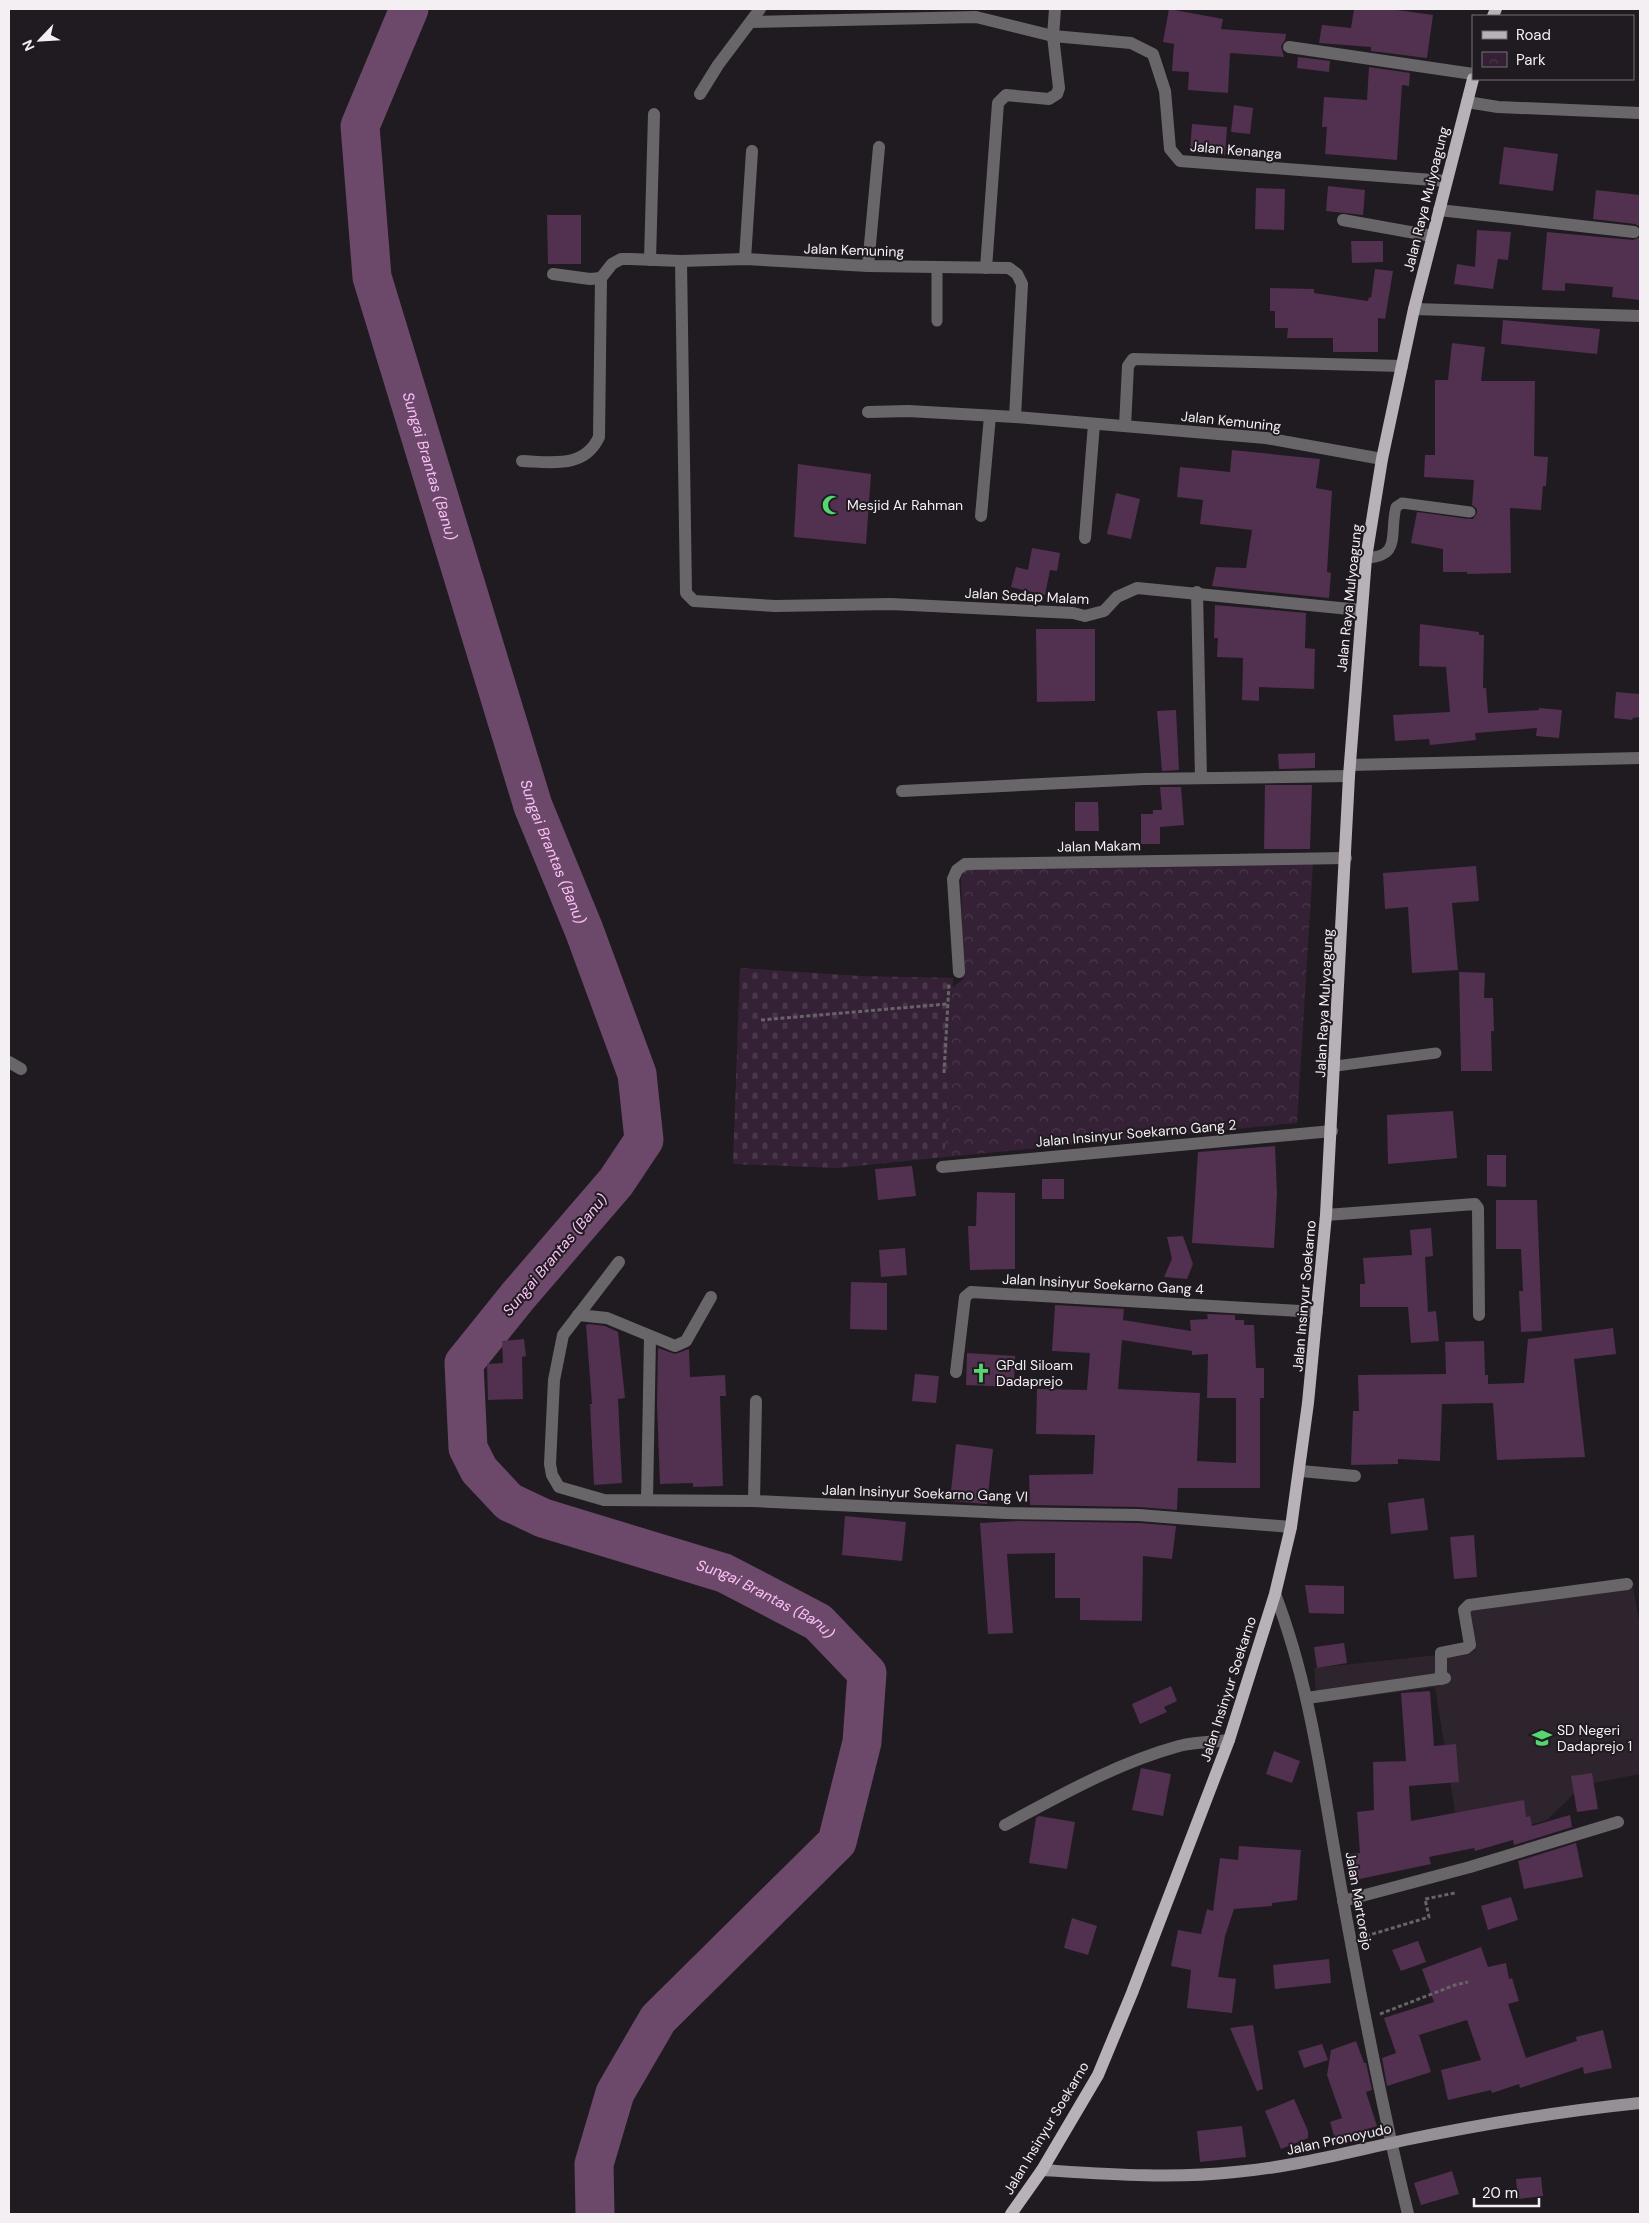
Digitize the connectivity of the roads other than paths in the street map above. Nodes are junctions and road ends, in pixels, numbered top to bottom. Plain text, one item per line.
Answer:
1 (760, 9) edge
2 (1055, 9) edge
3 (975, 13) edge
4 (930, 14) edge
5 (751, 22) junction
6 (1053, 36) junction
7 (1289, 47) dead end
8 (1472, 74) edge
9 (1473, 80) edge
10 (700, 94) dead end
11 (1467, 102) junction
12 (1640, 113) edge
13 (654, 114) dead end
14 (879, 147) dead end
15 (752, 151) dead end
16 (1446, 181) junction
17 (1439, 210) junction
18 (1343, 220) dead end
19 (1634, 232) dead end
20 (1432, 236) junction
21 (745, 258) junction
22 (650, 260) junction
23 (681, 261) junction
24 (868, 266) junction
25 (937, 268) junction
26 (986, 268) junction
27 (552, 274) dead end
28 (601, 278) junction
29 (1414, 308) junction
30 (1640, 316) edge
31 (937, 321) dead end
32 (1402, 366) junction
33 (868, 412) dead end
34 (990, 416) junction
35 (1015, 417) junction
36 (1094, 424) junction
37 (1125, 426) junction
38 (1382, 459) junction
39 (522, 461) dead end
40 (1470, 512) dead end
41 (981, 516) dead end
42 (1085, 538) dead end
43 (1366, 558) junction
44 (1198, 592) junction
45 (1360, 610) junction
46 (1640, 758) edge
47 (1350, 771) junction
48 (1201, 778) junction
49 (902, 791) dead end
50 (1346, 858) junction
51 (959, 972) road end
52 (1436, 1053) dead end
53 (9, 1062) edge
54 (1336, 1066) junction
55 (21, 1069) dead end
56 (1332, 1131) junction
57 (942, 1167) dead end
58 (1326, 1215) junction
59 (619, 1262) dead end
60 (711, 1297) dead end
61 (1317, 1312) junction
62 (1480, 1315) dead end
63 (578, 1316) junction
64 (650, 1337) junction
65 (956, 1372) dead end
66 (756, 1401) dead end
67 (1301, 1471) junction
68 (1355, 1476) dead end
69 (648, 1500) junction
70 (754, 1501) junction
71 (1291, 1526) junction
72 (1627, 1584) dead end
73 (1275, 1594) junction
74 (1307, 1698) junction
75 (1229, 1740) junction
76 (1618, 1822) dead end
77 (1005, 1825) dead end
78 (1343, 1900) junction
79 (1640, 2103) edge
80 (1391, 2143) junction
81 (1042, 2170) junction
82 (1011, 2214) edge
83 (1408, 2214) edge

1 - 5 street
2 - 6 street
3 - 4 street, Jalan Kenanga
3 - 6 street, Jalan Kenanga
4 - 5 street, Jalan Kenanga
5 - 10 street
6 - 16 street, Jalan Kenanga
6 - 26 street
7 - 8 street
9 - 11 main road, Jalan Raya Mulyoagung
11 - 12 street
11 - 16 main road, Jalan Raya Mulyoagung
13 - 22 street
14 - 24 street
15 - 21 street
16 - 17 main road, Jalan Raya Mulyoagung
17 - 19 street
17 - 20 main road, Jalan Raya Mulyoagung
18 - 20 street
20 - 29 main road, Jalan Raya Mulyoagung
21 - 23 street, Jalan Kemuning
21 - 24 street, Jalan Kemuning
22 - 23 street, Jalan Kemuning
22 - 28 street, Jalan Kemuning
23 - 44 street, Jalan Sedap Malam
24 - 25 street, Jalan Kemuning
25 - 26 street, Jalan Kemuning
25 - 31 lane
26 - 35 street, Jalan Kemuning
27 - 28 street
28 - 39 street
29 - 30 street
29 - 32 main road, Jalan Raya Mulyoagung
32 - 37 street
32 - 38 main road, Jalan Raya Mulyoagung
33 - 34 street, Jalan Kemuning
34 - 35 street, Jalan Kemuning
34 - 41 street
35 - 36 street, Jalan Kemuning
36 - 37 street, Jalan Kemuning
36 - 42 street
37 - 38 street, Jalan Kemuning
38 - 43 main road, Jalan Raya Mulyoagung
40 - 43 lane
43 - 45 main road, Jalan Raya Mulyoagung
44 - 45 street, Jalan Sedap Malam
44 - 48 street
45 - 47 main road, Jalan Raya Mulyoagung
46 - 47 street
47 - 48 street
47 - 50 main road, Jalan Raya Mulyoagung
48 - 49 street
50 - 51 street, Jalan Makam
50 - 54 main road, Jalan Raya Mulyoagung
52 - 54 lane
53 - 55 street
54 - 56 main road, Jalan Raya Mulyoagung
56 - 57 street, Jalan Insinyur Soekarno Gang 2
56 - 58 main road, Jalan Insinyur Soekarno
58 - 61 main road, Jalan Insinyur Soekarno
58 - 62 street
59 - 63 street
60 - 64 street
61 - 65 street, Jalan Insinyur Soekarno Gang 4
61 - 67 main road, Jalan Insinyur Soekarno
63 - 64 street
63 - 69 street, Jalan Insinyur Soekarno Gang VI
64 - 69 street
66 - 70 street
67 - 68 street
67 - 71 main road, Jalan Insinyur Soekarno
69 - 70 street, Jalan Insinyur Soekarno Gang VI
70 - 71 street, Jalan Insinyur Soekarno Gang VI
71 - 73 main road, Jalan Insinyur Soekarno
72 - 74 street
73 - 74 street, Jalan Martorejo
73 - 75 main road, Jalan Insinyur Soekarno
74 - 78 street, Jalan Martorejo
75 - 77 street
75 - 81 main road, Jalan Insinyur Soekarno
76 - 78 street
78 - 80 street, Jalan Martorejo
79 - 80 main road, Jalan Pronoyudo
80 - 81 main road, Jalan Pronoyudo
80 - 83 street, Jalan Martorejo
81 - 82 main road, Jalan Insinyur Soekarno

